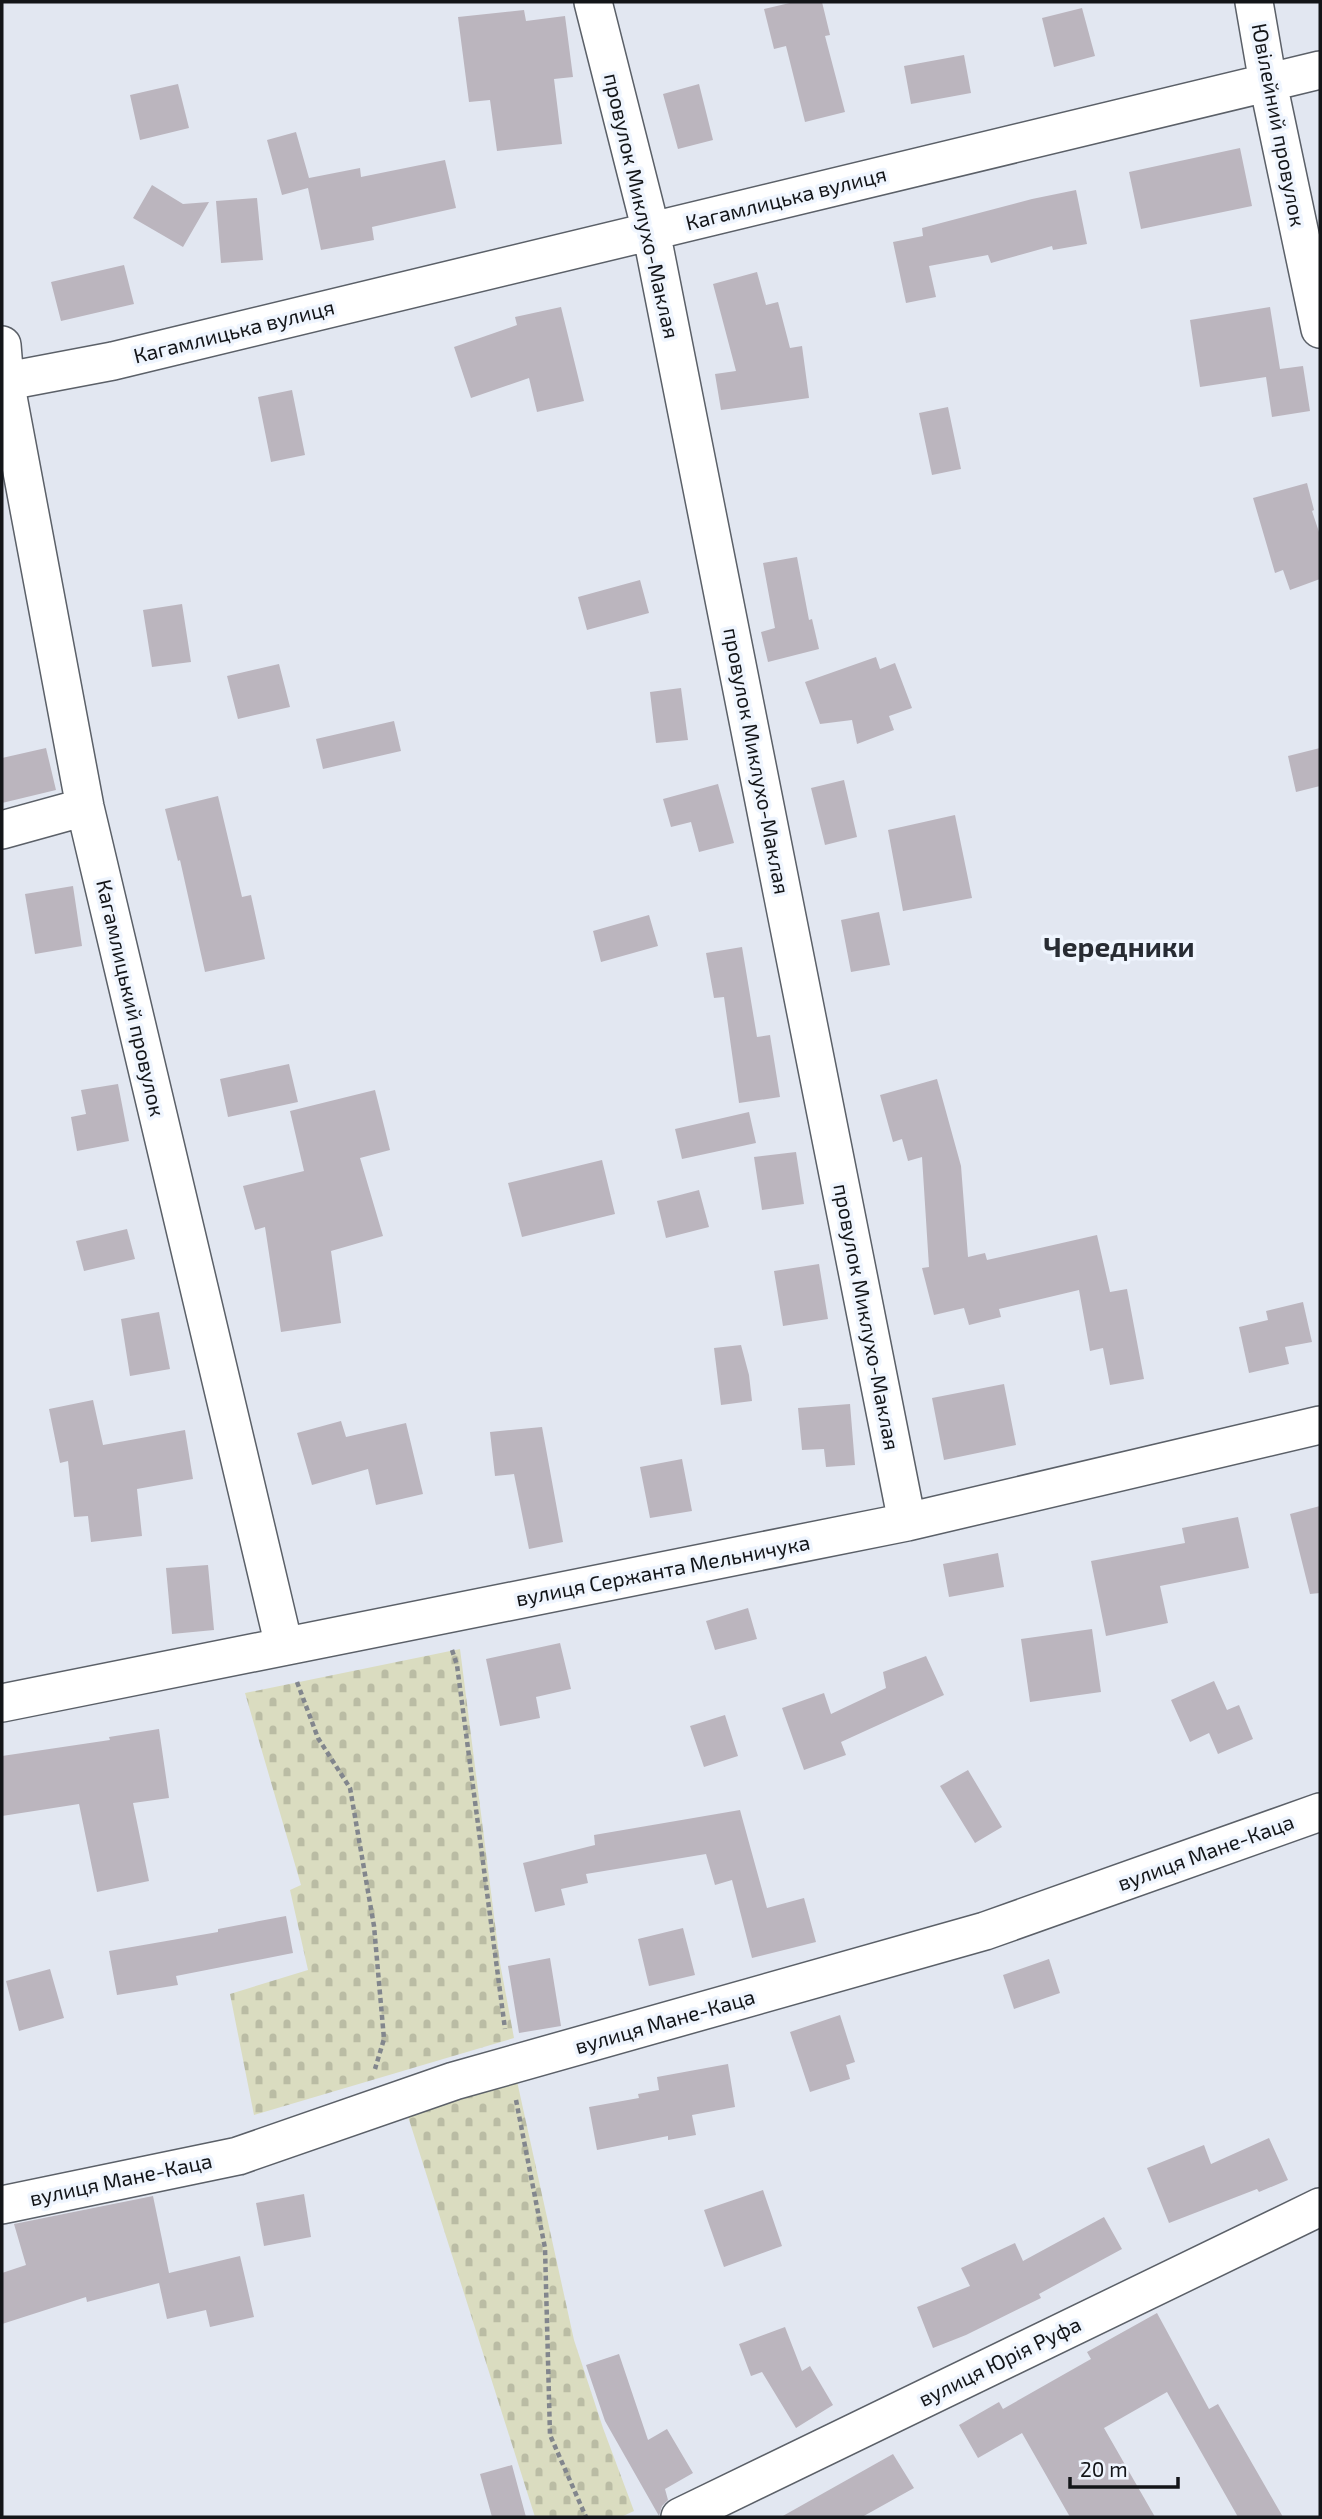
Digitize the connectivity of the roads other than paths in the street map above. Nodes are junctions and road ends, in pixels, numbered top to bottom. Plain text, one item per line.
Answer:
1 (593, 2) edge
2 (1254, 2) edge
3 (1320, 70) edge
4 (1268, 83) junction
5 (651, 231) junction
6 (1320, 329) edge
7 (3, 369) edge
8 (85, 807) junction
9 (2, 830) edge
10 (1320, 1425) edge
11 (907, 1522) junction
12 (284, 1646) junction
13 (2, 1703) edge
14 (1320, 1812) edge
15 (2, 2205) edge
16 (1320, 2207) edge
17 (680, 2517) edge

1 - 5 street, провулок Миклухо-Маклая
2 - 4 street, Ювілейний провулок
3 - 4 street, Кагамлицька вулиця
4 - 5 street, Кагамлицька вулиця
4 - 6 street, Ювілейний провулок
5 - 7 street, Кагамлицька вулиця
5 - 11 street, провулок Миклухо-Маклая
7 - 8 street, Кагамлицький провулок
8 - 9 street
8 - 12 street, Кагамлицький провулок
10 - 11 street, вулиця Сержанта Мельничука
11 - 12 street, вулиця Сержанта Мельничука
12 - 13 street, вулиця Сержанта Мельничука
14 - 15 street, вулиця Мане-Каца
16 - 17 street, вулиця Юрія Руфа

